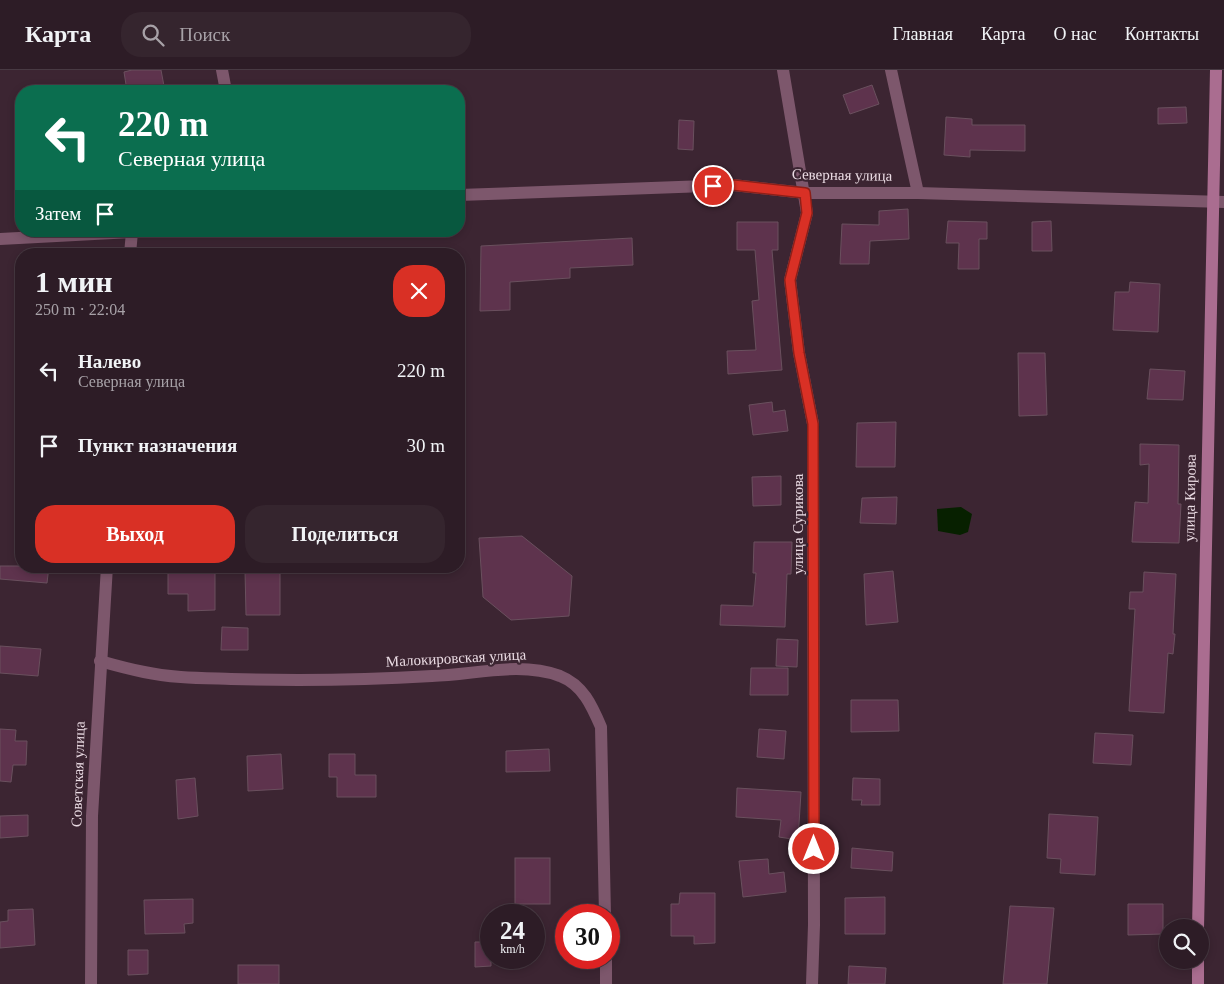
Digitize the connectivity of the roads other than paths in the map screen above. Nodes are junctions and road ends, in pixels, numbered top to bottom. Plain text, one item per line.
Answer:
1 (222, 70) edge
2 (783, 70) edge
3 (891, 70) edge
4 (1216, 70) edge
5 (225, 85) edge
6 (805, 193) junction
7 (918, 193) junction
8 (465, 195) edge
9 (1218, 202) edge
10 (39, 237) edge
11 (0, 239) edge
12 (106, 573) edge
13 (100, 661) junction
14 (605, 904) edge
15 (1198, 919) edge
16 (606, 969) edge
17 (1198, 969) edge
18 (91, 984) edge
19 (606, 984) edge
20 (812, 984) edge
21 (1198, 984) edge

1 - 5 street
2 - 6 street, улица Сурикова
3 - 7 street
4 - 9 street, улица Кирова
6 - 7 street, Северная улица
6 - 8 street, Северная улица
6 - 20 street, улица Сурикова
7 - 9 street, Северная улица
9 - 15 street, улица Кирова
10 - 11 street
12 - 13 street, Советская улица
13 - 14 street, Малокировская улица
13 - 18 street, Советская улица
16 - 19 street
17 - 21 street

